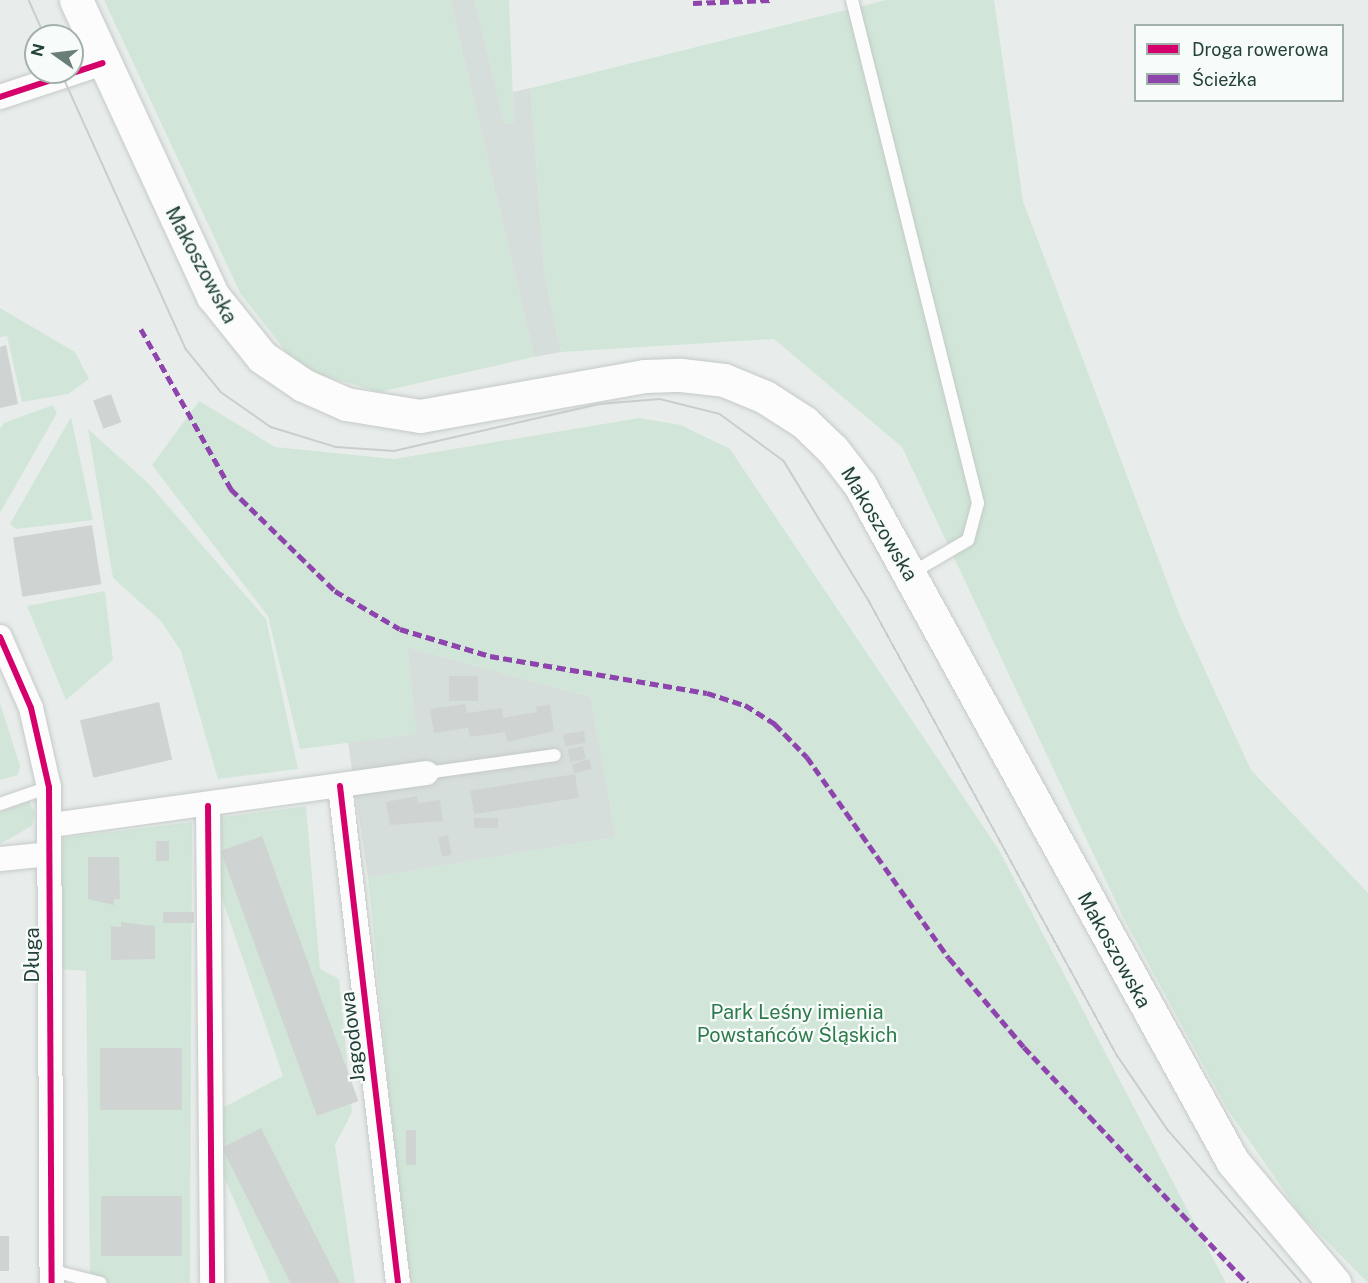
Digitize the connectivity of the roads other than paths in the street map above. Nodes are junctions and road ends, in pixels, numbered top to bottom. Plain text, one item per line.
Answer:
1 (76, 0) edge
2 (852, 0) edge
3 (104, 63) junction
4 (0, 97) edge
5 (910, 574) junction
6 (0, 637) edge
7 (555, 755) dead end
8 (426, 773) joint
9 (340, 786) junction
10 (49, 787) junction
11 (0, 804) edge
12 (208, 806) junction
13 (52, 825) junction
14 (50, 855) junction
15 (0, 859) edge
16 (52, 1277) edge
17 (101, 1283) edge
18 (212, 1283) edge
19 (398, 1283) edge
20 (1334, 1283) edge

1 - 3 main road, Makoszowska
2 - 5 lane
3 - 4 street
3 - 5 main road, Makoszowska
5 - 20 main road, Makoszowska
6 - 10 street, Długa
7 - 8 lane
8 - 9 street
9 - 12 street
9 - 19 street, Jagodowa
10 - 11 lane
10 - 13 street, Długa
12 - 13 street
12 - 18 street
13 - 14 street, Długa
14 - 15 street
14 - 16 street, Długa
16 - 17 lane

